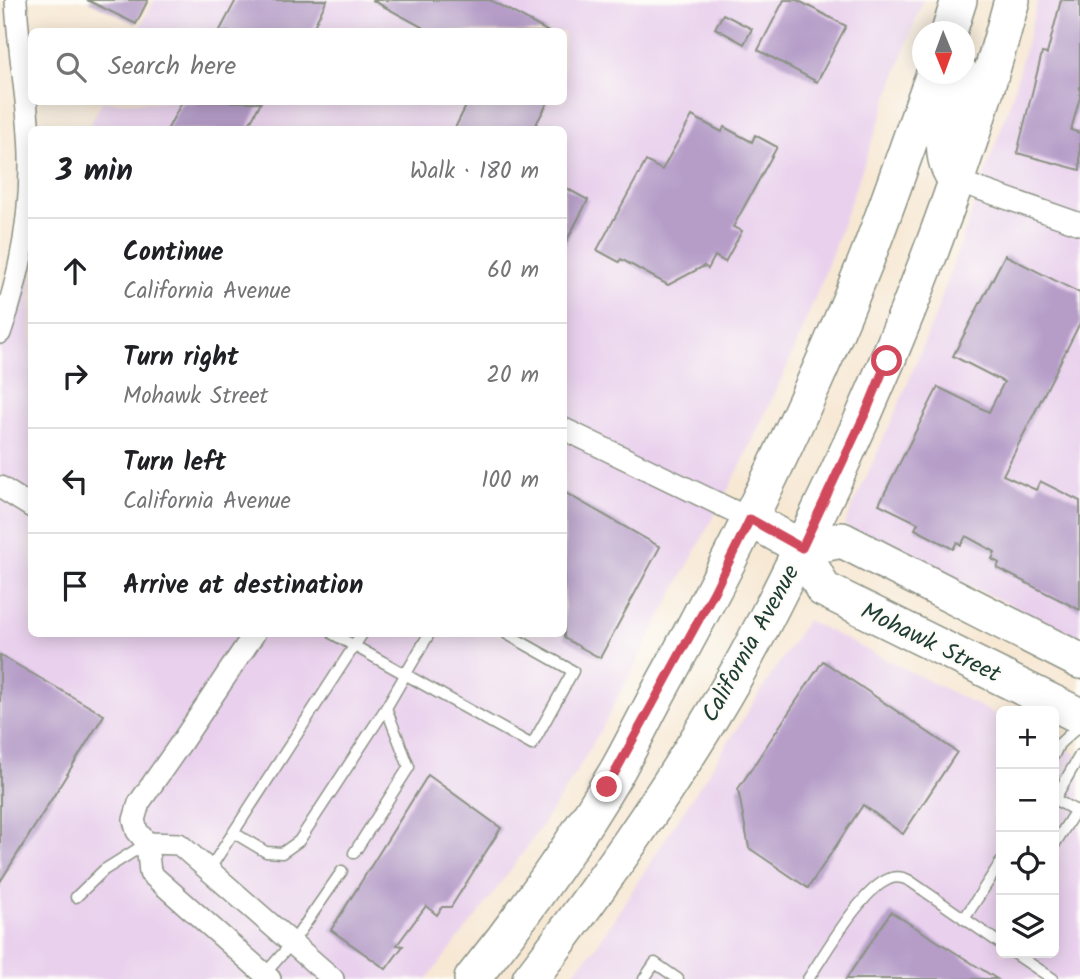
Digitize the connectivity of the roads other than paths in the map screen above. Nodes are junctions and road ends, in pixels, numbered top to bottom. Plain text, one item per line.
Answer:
1 (16, 0) edge
2 (1012, 0) edge
3 (930, 84) edge
4 (958, 84) edge
5 (28, 128) edge
6 (957, 181) junction
7 (28, 201) edge
8 (1080, 224) edge
9 (2, 320) edge
10 (567, 430) edge
11 (0, 487) edge
12 (28, 504) edge
13 (750, 519) junction
14 (802, 548) junction
15 (245, 637) edge
16 (338, 637) edge
17 (360, 637) edge
18 (427, 637) edge
19 (512, 637) edge
20 (355, 646) junction
21 (1080, 661) edge
22 (407, 674) junction
23 (386, 708) junction
24 (1080, 716) edge
25 (1080, 725) edge
26 (1059, 744) edge
27 (1080, 755) edge
28 (1059, 791) edge
29 (1059, 802) edge
30 (1078, 812) edge
31 (234, 833) junction
32 (1059, 838) edge
33 (147, 842) junction
34 (354, 853) dead end
35 (209, 870) junction
36 (996, 870) edge
37 (342, 871) dead end
38 (76, 897) dead end
39 (964, 919) junction
40 (996, 941) edge
41 (292, 943) junction
42 (1021, 958) edge
43 (265, 977) edge
44 (1047, 977) edge
45 (333, 979) edge
46 (472, 979) edge
47 (530, 979) edge
48 (644, 979) edge
49 (678, 979) edge
50 (808, 979) edge

1 - 5 street
2 - 6 main road, California Avenue
3 - 13 main road
4 - 6 main road
6 - 8 street
6 - 14 main road, California Avenue
7 - 9 street
10 - 13 street
11 - 12 street
13 - 14 main road
13 - 46 main road
14 - 21 main road, Mohawk Street
14 - 24 main road, Mohawk Street
14 - 47 main road, California Avenue
15 - 33 street
16 - 20 lane
17 - 20 lane
18 - 22 lane
19 - 22 lane
20 - 22 lane
20 - 31 lane
22 - 23 lane
23 - 31 lane
23 - 34 lane
25 - 26 lane
27 - 28 lane
29 - 30 lane
30 - 32 lane
31 - 35 lane
33 - 35 street
33 - 38 lane
33 - 43 street
35 - 41 street
36 - 39 lane
37 - 41 lane
39 - 40 lane
39 - 50 lane
41 - 43 lane
41 - 45 street
42 - 44 lane
48 - 49 lane

